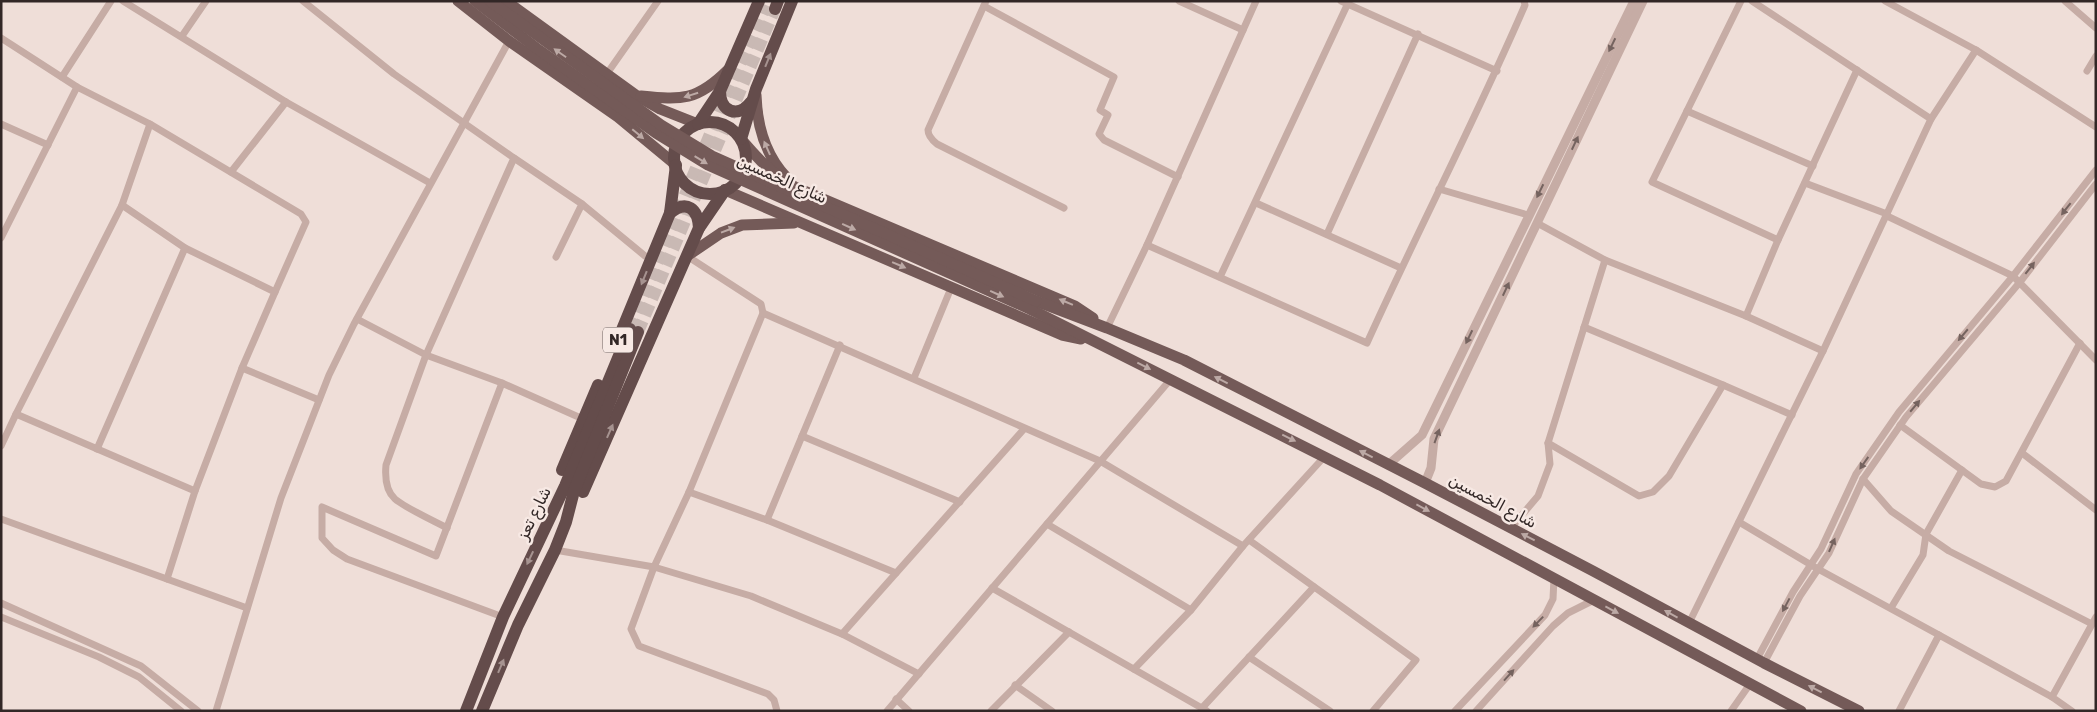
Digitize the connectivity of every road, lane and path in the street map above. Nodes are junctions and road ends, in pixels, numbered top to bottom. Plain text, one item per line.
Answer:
1 (111, 1) edge
2 (122, 1) edge
3 (206, 1) edge
4 (303, 1) edge
5 (458, 1) edge
6 (475, 1) edge
7 (490, 1) edge
8 (658, 1) edge
9 (792, 1) edge
10 (1179, 1) edge
11 (1256, 1) edge
12 (1524, 1) edge
13 (1634, 1) edge
14 (1643, 1) edge
15 (1741, 1) edge
16 (1752, 1) edge
17 (1885, 1) edge
18 (2066, 1) edge
19 (510, 2) edge
20 (1346, 2) edge
21 (769, 4) edge
22 (985, 4) edge
23 (2096, 28) edge
24 (1243, 30) junction
25 (1418, 34) junction
26 (182, 36) junction
27 (1, 38) edge
28 (509, 41) junction
29 (1976, 50) junction
30 (2096, 56) edge
31 (730, 68) junction
32 (1857, 70) junction
33 (1497, 71) junction
34 (2087, 71) dead end
35 (606, 75) junction
36 (62, 77) junction
37 (77, 87) junction
38 (756, 89) junction
39 (720, 91) junction
40 (636, 96) junction
41 (286, 102) junction
42 (752, 102) junction
43 (1687, 111) junction
44 (618, 117) junction
45 (1932, 119) junction
46 (464, 123) junction
47 (1, 124) edge
48 (150, 124) junction
49 (698, 124) junction
50 (2096, 127) edge
51 (741, 140) junction
52 (48, 146) junction
53 (514, 158) junction
54 (676, 165) junction
55 (1553, 165) junction
56 (1813, 166) junction
57 (1562, 170) junction
58 (2096, 170) edge
59 (231, 172) junction
60 (1178, 176) junction
61 (1805, 183) junction
62 (430, 184) junction
63 (2096, 184) edge
64 (794, 187) junction
65 (1439, 189) junction
66 (725, 190) junction
67 (1256, 203) junction
68 (582, 204) junction
69 (122, 205) junction
70 (1064, 208) dead end
71 (670, 213) junction
72 (1528, 215) junction
73 (1887, 215) junction
74 (784, 216) junction
75 (798, 222) junction
76 (5, 223) edge
77 (1537, 223) junction
78 (699, 228) junction
79 (1327, 234) junction
80 (1, 238) edge
81 (1778, 240) junction
82 (1147, 245) junction
83 (185, 248) junction
84 (556, 256) dead end
85 (687, 256) junction
86 (652, 258) junction
87 (1604, 260) junction
88 (1401, 268) junction
89 (2014, 276) junction
90 (1220, 277) junction
91 (2020, 282) junction
92 (951, 288) junction
93 (275, 292) junction
94 (1034, 305) junction
95 (763, 313) junction
96 (1746, 316) junction
97 (357, 319) junction
98 (1584, 326) junction
99 (1107, 328) junction
100 (1100, 344) junction
101 (2080, 344) junction
102 (840, 345) junction
103 (1823, 351) junction
104 (426, 355) junction
105 (2096, 360) edge
106 (242, 368) junction
107 (914, 378) junction
108 (1170, 380) junction
109 (502, 384) junction
110 (1723, 385) junction
111 (319, 400) junction
112 (16, 414) junction
113 (1792, 415) junction
114 (583, 419) junction
115 (1900, 425) junction
116 (1024, 429) junction
117 (802, 436) junction
118 (1548, 443) junction
119 (1, 446) edge
120 (97, 449) junction
121 (2022, 453) junction
122 (1325, 456) junction
123 (1100, 461) junction
124 (1388, 465) junction
125 (1962, 470) junction
126 (1863, 479) junction
127 (1425, 483) junction
128 (1380, 484) junction
129 (195, 491) junction
130 (689, 492) junction
131 (960, 502) junction
132 (2096, 510) edge
133 (551, 514) junction
134 (1, 519) edge
135 (766, 520) junction
136 (566, 522) junction
137 (1739, 522) junction
138 (1046, 524) junction
139 (447, 528) junction
140 (1510, 529) junction
141 (1926, 534) junction
142 (1249, 540) junction
143 (1243, 546) junction
144 (555, 550) junction
145 (1811, 565) junction
146 (654, 567) junction
147 (1818, 569) junction
148 (896, 573) junction
149 (1554, 578) junction
150 (167, 579) junction
151 (1314, 587) junction
152 (992, 588) junction
153 (1594, 600) junction
154 (1, 603) edge
155 (247, 608) junction
156 (1891, 608) junction
157 (1191, 610) junction
158 (503, 616) junction
159 (1, 617) edge
160 (2094, 621) edge
161 (1689, 624) junction
162 (1069, 632) junction
163 (842, 634) junction
164 (1939, 635) junction
165 (1249, 657) junction
166 (1761, 661) junction
167 (1134, 669) junction
168 (918, 674) junction
169 (1750, 684) junction
170 (1015, 685) junction
171 (2052, 697) junction
172 (896, 699) junction
173 (1787, 708) edge
174 (1205, 709) edge
175 (182, 711) edge
176 (198, 711) edge
177 (216, 711) edge
178 (466, 711) edge
179 (482, 711) edge
180 (777, 711) edge
181 (887, 711) edge
182 (909, 711) edge
183 (991, 711) edge
184 (1052, 711) edge
185 (1330, 711) edge
186 (1373, 711) edge
187 (1455, 711) edge
188 (1476, 711) edge
189 (1731, 711) edge
190 (1801, 711) edge
191 (1859, 711) edge
192 (1899, 711) edge
193 (2072, 711) edge

1 - 36 street
2 - 26 street
3 - 26 street
4 - 46 street
5 - 28 main road
6 -> 94 main road, شارع الخمسين, bridge
94 -> 7 main road, شارع الخمسين, bridge
8 - 35 street
38 -> 9 highway
10 - 24 street
11 - 24 street
12 - 33 street
13 -> 55 street
57 -> 14 street
15 - 43 street
16 - 32 street
17 - 29 street
18 - 23 street
19 - 35 main road
20 - 25 street
20 - 67 street
21 - 31 highway
22 - 60 street
22 - 70 street
24 - 60 street
25 - 33 street
25 - 79 street
26 - 41 street
27 - 36 street
28 - 44 main road
28 - 46 street
29 - 45 street
29 - 50 street
30 - 34 street
31 - 39 highway
31 -> 40 main road
32 - 45 street
32 - 56 street
33 - 65 street
35 - 40 main road
36 - 37 street
37 - 48 street
37 - 52 street
38 - 42 highway
64 -> 38 main road
39 - 42 highway
39 - 49 highway
40 - 44 main road
40 - 49 main road
41 - 59 street
41 - 62 street
42 - 51 highway
43 - 56 street
43 - 81 street
44 -> 54 main road
45 - 73 street
46 - 53 street
46 - 62 street
47 - 52 street
48 - 59 street
48 - 69 street
49 - 51 highway
49 - 54 highway
51 - 64 main road, شارع الخمسين
51 - 66 highway
52 - 76 street
53 - 68 street
53 - 104 street
54 - 66 highway
54 - 71 highway, N1
55 - 57 street
55 -> 72 street
56 - 61 street
57 - 77 street
58 -> 89 street
59 - 93 street
60 - 82 street
61 - 73 street
61 - 81 street
62 - 97 street
91 -> 63 street
64 - 74 main road
99 -> 64 main road, شارع الخمسين
65 - 72 street
65 - 88 street
66 - 74 main road, شارع الخمسين
66 - 78 highway, N1
67 - 79 street
67 - 90 street
68 - 84 street
68 - 86 street
69 - 83 street
69 - 112 street
71 - 78 highway
71 - 86 highway, N1
72 -> 124 street
73 - 89 street
73 - 103 street
74 - 75 main road, شارع الخمسين
85 -> 75 main road
75 -> 92 main road, شارع الخمسين
76 - 80 street
77 - 87 street
127 -> 77 street
78 - 85 highway, N1
79 - 88 street
81 - 96 street
82 - 90 street
82 - 99 street
83 - 93 street
83 - 120 street
85 - 95 street
136 -> 85 highway, N1
86 -> 114 highway, N1
87 - 96 street
87 - 98 street
88 - 90 street
89 - 91 street
89 -> 145 street
91 - 101 street
115 -> 91 street
92 - 100 main road, شارع الخمسين
92 - 107 street
93 - 106 street
94 - 99 main road, شارع الخمسين
94 - 100 main road, شارع الخمسين
95 - 102 street
95 - 130 street
96 - 103 street
97 - 104 street
97 - 111 street
98 - 110 street
98 - 118 street
124 -> 99 main road, شارع الخمسين
100 -> 108 main road, شارع الخمسين
101 - 105 street
101 - 121 street
102 - 107 street
102 - 117 street
103 - 113 street
104 - 109 street
104 - 139 street
106 - 111 street
106 - 129 street
107 - 116 street
108 -> 122 main road, شارع الخمسين
108 - 123 street
109 - 114 street
109 - 139 street
110 - 113 street
110 - 118 street
111 - 155 street
112 - 119 street
112 - 120 street
113 - 137 street
114 - 133 highway, N1
115 - 125 street
115 - 126 street
116 - 123 street
116 - 131 street
117 - 131 street
117 - 135 street
118 - 140 street
120 - 129 street
121 - 125 street
121 - 132 street
122 - 128 main road, شارع الخمسين
122 - 142 street
123 - 138 street
123 - 143 street
124 - 127 main road, شارع الخمسين
124 - 128 main road
125 - 141 street
126 - 141 street
147 -> 126 street
127 - 140 main road, شارع الخمسين
128 -> 149 main road, شارع الخمسين
129 - 150 street
130 - 135 street
130 - 146 street
131 - 148 street
133 - 136 highway, شارع تعز / N1
133 -> 158 highway, شارع تعز / N1
134 - 150 street
135 - 148 street
136 - 144 highway, شارع تعز / N1
137 - 145 street
137 - 161 street
138 - 152 street
138 - 157 street
139 - 158 street
161 -> 140 main road, شارع الخمسين
141 - 156 street
141 - 160 street
142 - 143 street
142 - 151 street
143 - 157 street
144 - 146 street
179 -> 144 highway, شارع تعز / N1
145 - 147 street
145 -> 166 street
146 - 163 street
146 - 180 street
147 - 156 street
147 - 166 street
148 - 163 street
149 - 153 main road, شارع الخمسين
149 -> 187 street
150 - 155 street
151 - 165 street
151 - 186 street
152 - 162 street
152 - 168 street
153 -> 169 main road, شارع الخمسين
188 -> 153 street
154 - 176 street
155 - 177 street
156 - 164 street
157 - 167 street
158 - 178 highway, شارع تعز / N1
159 - 175 street
160 - 171 street
161 - 166 main road, شارع الخمسين
162 - 167 street
162 - 170 street
163 - 168 street
164 - 171 street
164 - 192 street
165 - 174 street
165 - 185 street
191 -> 166 main road, شارع الخمسين
167 - 174 street
168 - 172 street
169 - 173 main road, شارع الخمسين
169 - 189 street
170 - 183 street
170 - 184 street
171 - 193 street
172 - 181 street
172 - 182 street
173 - 190 main road, شارع الخمسين

